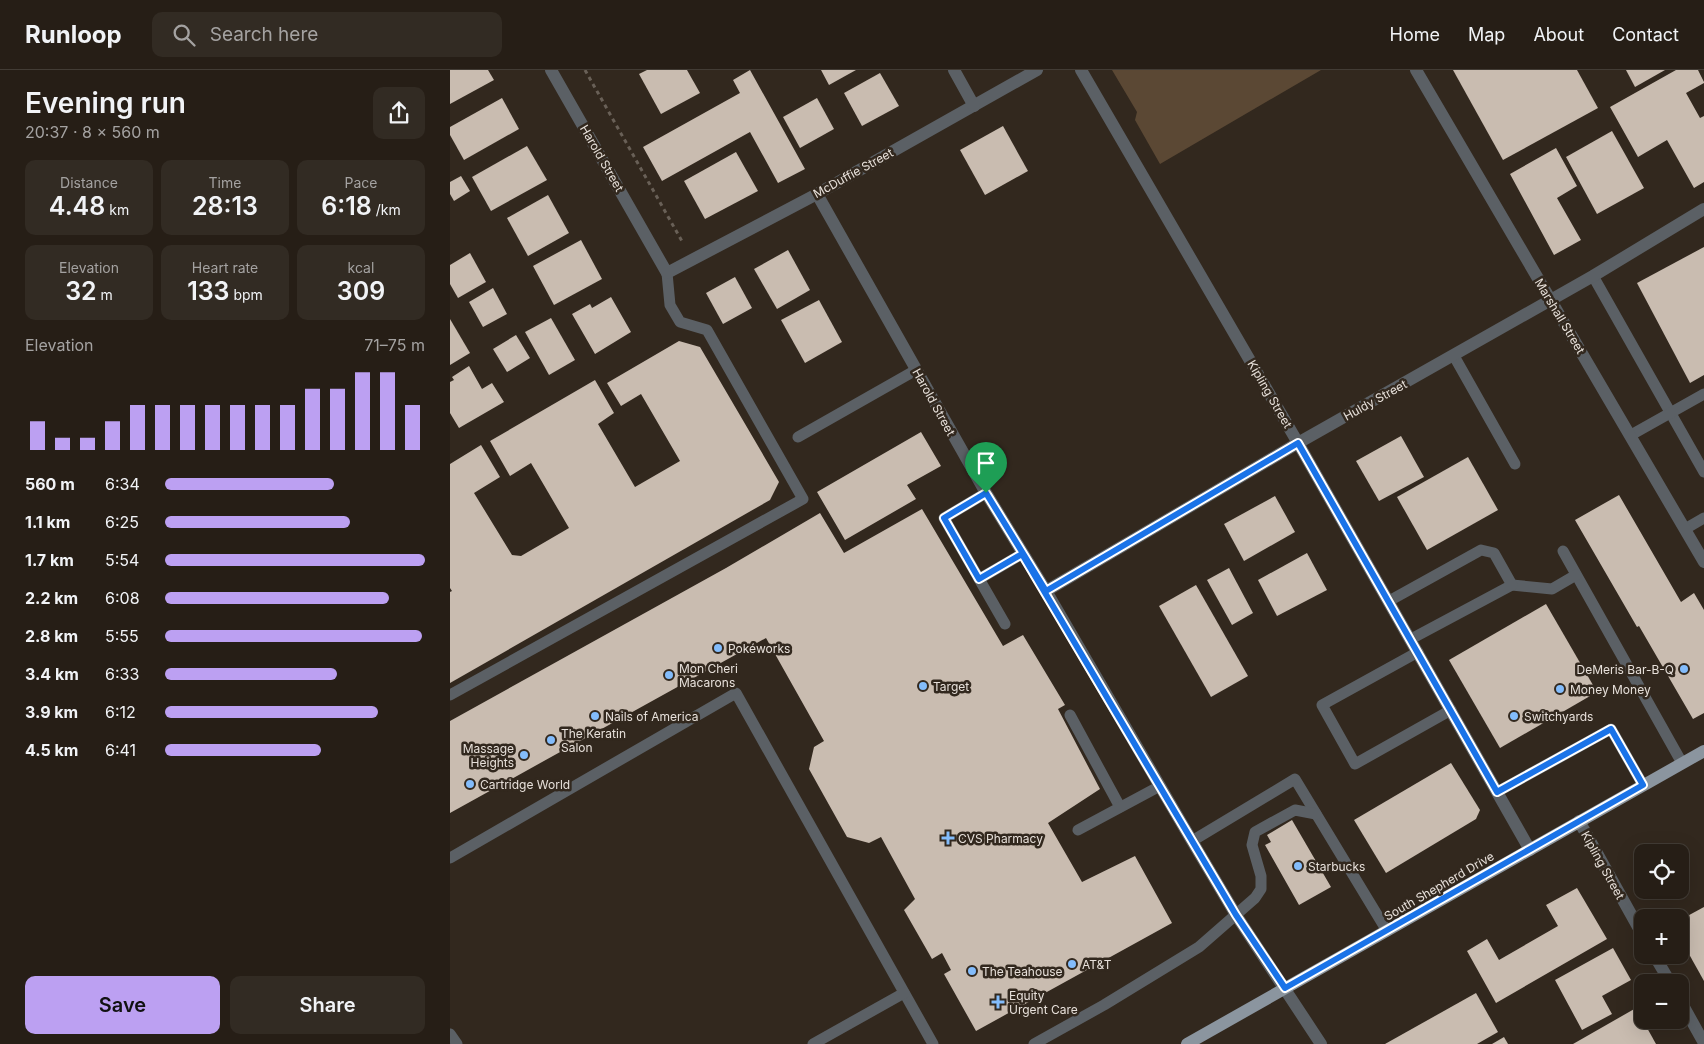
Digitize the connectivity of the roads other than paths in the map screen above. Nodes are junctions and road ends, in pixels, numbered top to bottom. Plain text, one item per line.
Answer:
1 (551, 70) edge
2 (954, 70) edge
3 (1038, 70) edge
4 (1081, 70) edge
5 (1416, 70) edge
6 (974, 106) junction
7 (817, 194) junction
8 (1704, 209) edge
9 (667, 273) junction
10 (1593, 276) junction
11 (1550, 301) junction
12 (1454, 356) junction
13 (916, 370) junction
14 (1704, 394) edge
15 (1670, 413) junction
16 (1631, 435) junction
17 (798, 437) dead end
18 (1298, 443) junction
19 (1515, 464) dead end
20 (1704, 472) edge
21 (986, 493) junction
22 (1704, 518) edge
23 (1685, 529) junction
24 (1563, 551) dead end
25 (1022, 554) junction
26 (1704, 562) edge
27 (1576, 575) junction
28 (979, 579) junction
29 (1512, 584) junction
30 (1046, 591) junction
31 (1389, 601) junction
32 (1005, 624) dead end
33 (1411, 639) junction
34 (1418, 652) junction
35 (450, 695) edge
36 (1451, 710) junction
37 (1070, 715) dead end
38 (1704, 751) edge
39 (1682, 763) junction
40 (1643, 785) junction
41 (1160, 786) junction
42 (1497, 792) junction
43 (1120, 806) junction
44 (1316, 814) junction
45 (1579, 821) junction
46 (1078, 830) dead end
47 (1192, 841) junction
48 (1530, 850) junction
49 (450, 858) edge
50 (1236, 915) junction
51 (1634, 920) edge
52 (1387, 931) junction
53 (1285, 988) junction
54 (904, 993) junction
55 (1689, 1016) edge
56 (450, 1034) edge
57 (1704, 1043) edge
58 (457, 1044) edge
59 (813, 1044) edge
60 (933, 1044) edge
61 (1034, 1044) edge
62 (1187, 1044) edge
63 (1321, 1044) edge

1 - 9 street, Harold Street
2 - 6 street
3 - 6 street, McDuffie Street
4 - 18 street, Kipling Street
5 - 11 street, Marshall Street
6 - 7 street, McDuffie Street
7 - 9 street, McDuffie Street
7 - 13 street, Harold Street
8 - 10 street, Huldy Street
9 - 35 lane
10 - 11 street, Huldy Street
10 - 15 lane
11 - 12 street, Huldy Street
11 - 16 street, Marshall Street
12 - 18 street, Huldy Street
12 - 19 lane
13 - 17 lane
13 - 21 street, Harold Street
14 - 15 lane
15 - 16 lane
15 - 20 lane
16 - 23 street, Marshall Street
18 - 30 street, Huldy Street
18 - 31 street, Kipling Street
21 - 25 street, Harold Street
21 - 28 lane
22 - 23 lane
23 - 26 street, Marshall Street
24 - 27 lane
25 - 28 lane
25 - 30 street, Harold Street
27 - 29 lane
27 - 39 lane
28 - 32 lane
29 - 31 lane
29 - 33 lane
30 - 41 street, Harold Street
31 - 33 street, Kipling Street
33 - 34 street, Kipling Street
34 - 36 street, Kipling Street
34 - 36 lane
36 - 42 street, Kipling Street
37 - 43 lane
38 - 39 main road, South Shepherd Drive
39 - 40 main road, South Shepherd Drive
40 - 42 lane
40 - 45 main road, South Shepherd Drive
41 - 43 lane
41 - 47 street, Harold Street
42 - 48 street, Kipling Street
43 - 46 lane
44 - 47 lane
44 - 50 lane
44 - 52 lane
45 - 48 main road, South Shepherd Drive
45 - 51 street, Kipling Street
47 - 50 street, Harold Street
48 - 52 main road, South Shepherd Drive
49 - 54 lane
50 - 53 street, Harold Street
50 - 61 lane
52 - 53 main road, South Shepherd Drive
53 - 62 main road, South Shepherd Drive
53 - 63 street, Harold Street
54 - 59 lane
54 - 60 lane
55 - 57 street
56 - 58 lane

